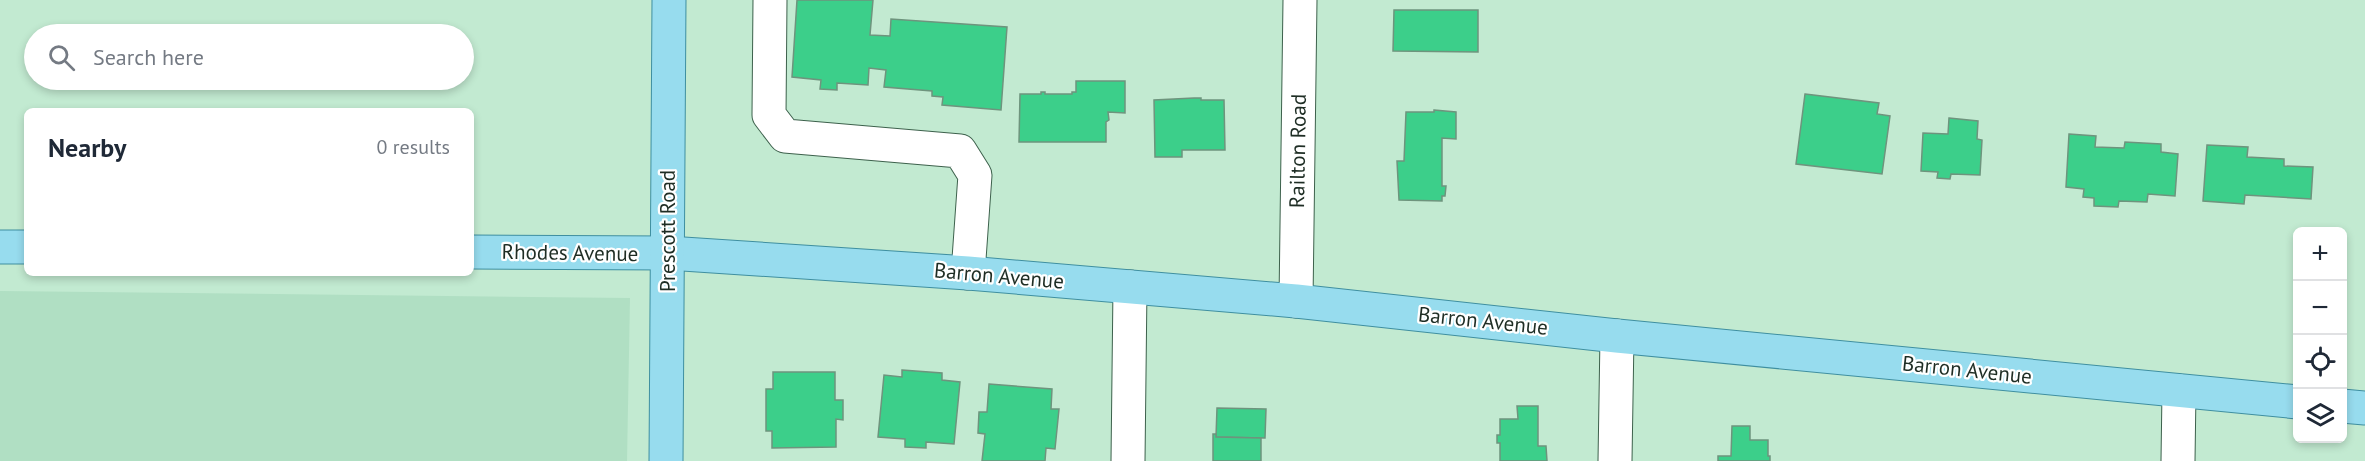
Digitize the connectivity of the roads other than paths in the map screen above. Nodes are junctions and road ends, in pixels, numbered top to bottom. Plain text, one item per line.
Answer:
1 (669, 0) edge
2 (770, 0) edge
3 (1300, 0) edge
4 (0, 247) edge
5 (24, 248) edge
6 (474, 252) edge
7 (668, 253) junction
8 (968, 273) junction
9 (1130, 287) junction
10 (1296, 302) junction
11 (1617, 336) junction
12 (2179, 391) junction
13 (2293, 402) edge
14 (2347, 406) edge
15 (2365, 408) edge
16 (666, 461) edge
17 (1128, 461) edge
18 (1615, 461) edge
19 (2178, 461) edge

1 - 7 main road, Prescott Road
2 - 8 street
3 - 10 street, Railton Road
4 - 5 main road
6 - 7 main road, Rhodes Avenue
7 - 8 main road, Barron Avenue
7 - 16 main road, Prescott Road
8 - 9 main road, Barron Avenue
9 - 10 main road, Barron Avenue
9 - 17 street
10 - 11 main road, Barron Avenue
11 - 12 main road, Barron Avenue
11 - 18 street
12 - 13 main road, Barron Avenue
12 - 19 street
14 - 15 main road

